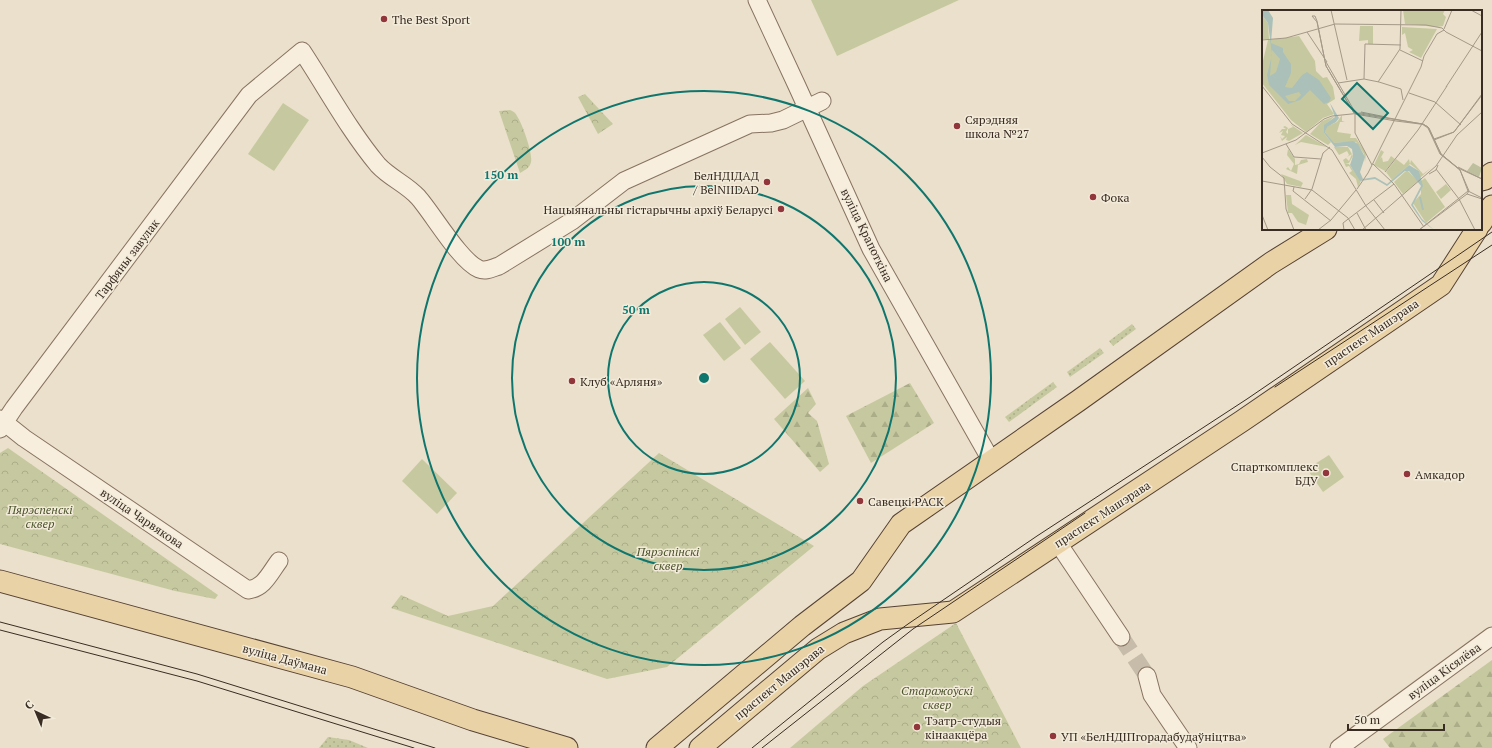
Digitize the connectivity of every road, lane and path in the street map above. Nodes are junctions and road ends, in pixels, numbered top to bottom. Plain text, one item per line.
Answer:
1 (757, 0) edge
2 (815, 105) junction
3 (1492, 173) edge
4 (1482, 180) edge
5 (1492, 206) edge
6 (1482, 221) edge
7 (1324, 230) edge
8 (1476, 230) edge
9 (1, 423) edge
10 (992, 462) junction
11 (1058, 543) junction
12 (279, 561) dead end
13 (0, 581) edge
14 (1492, 636) edge
15 (1121, 637) tunnel mouth
16 (1147, 676) tunnel mouth
17 (567, 748) edge
18 (657, 748) edge
19 (700, 748) edge
20 (1188, 748) edge
21 (1339, 748) edge

1 - 2 street, вуліца Крапоткіна
2 - 9 street, Тарфяны завулак
2 - 10 street, вуліца Крапоткіна
3 - 4 main road
5 - 6 main road
7 - 10 main road
8 - 11 main road, праспект Машэрава
9 - 12 street, вуліца Чарвякова
10 - 18 main road
11 - 15 street
11 - 19 main road, праспект Машэрава
13 - 17 main road, вуліца Даўмана
14 - 21 street, вуліца Кісялёва
16 - 20 street

